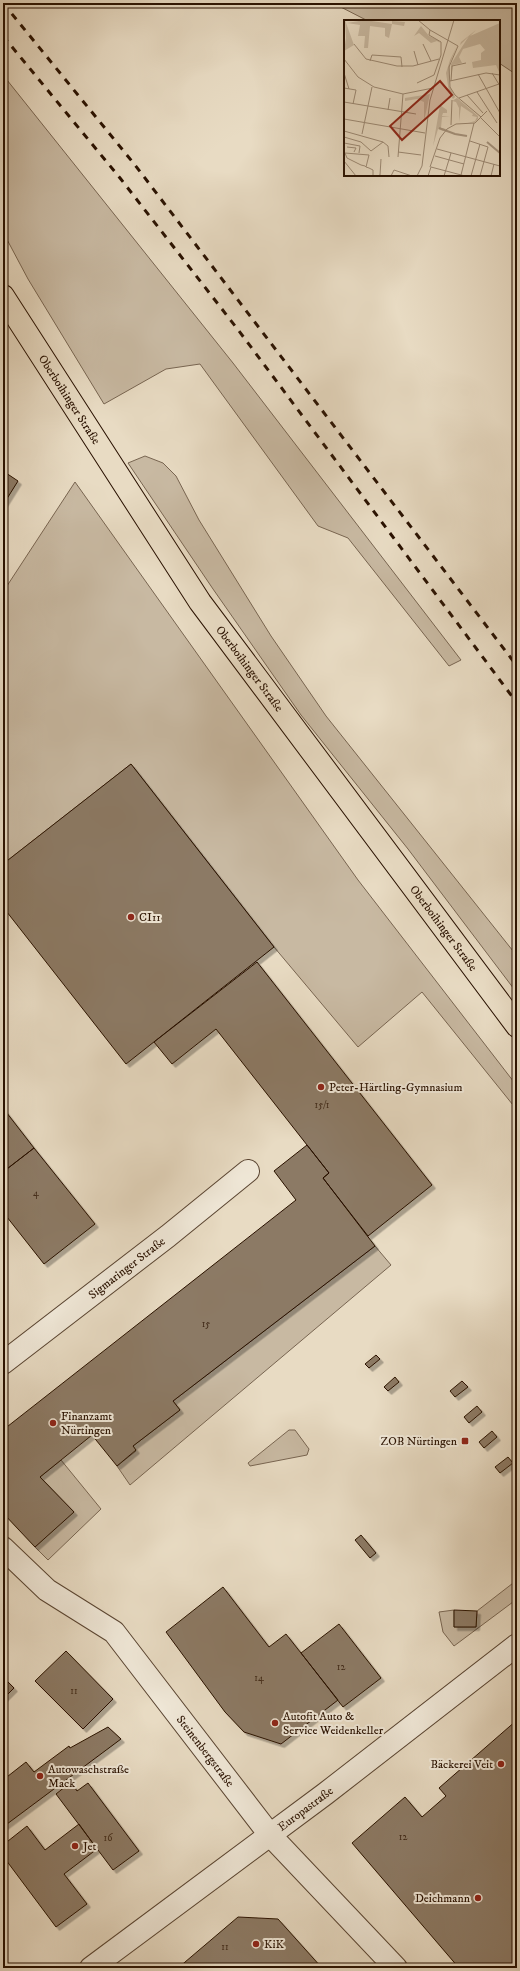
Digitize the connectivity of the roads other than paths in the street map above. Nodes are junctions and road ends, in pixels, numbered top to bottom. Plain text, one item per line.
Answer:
1 (3, 296) edge
2 (517, 1026) edge
3 (248, 1171) dead end
4 (3, 1363) edge
5 (3, 1548) edge
6 (517, 1645) edge
7 (270, 1835) junction
8 (91, 1968) edge
9 (396, 1968) edge

1 - 2 main road, Oberboihinger Straße
3 - 4 street, Sigmaringer Straße
5 - 7 street, Steinenbergstraße
6 - 7 street, Europastraße
7 - 8 street, Europastraße
7 - 9 street, Steinenbergstraße

